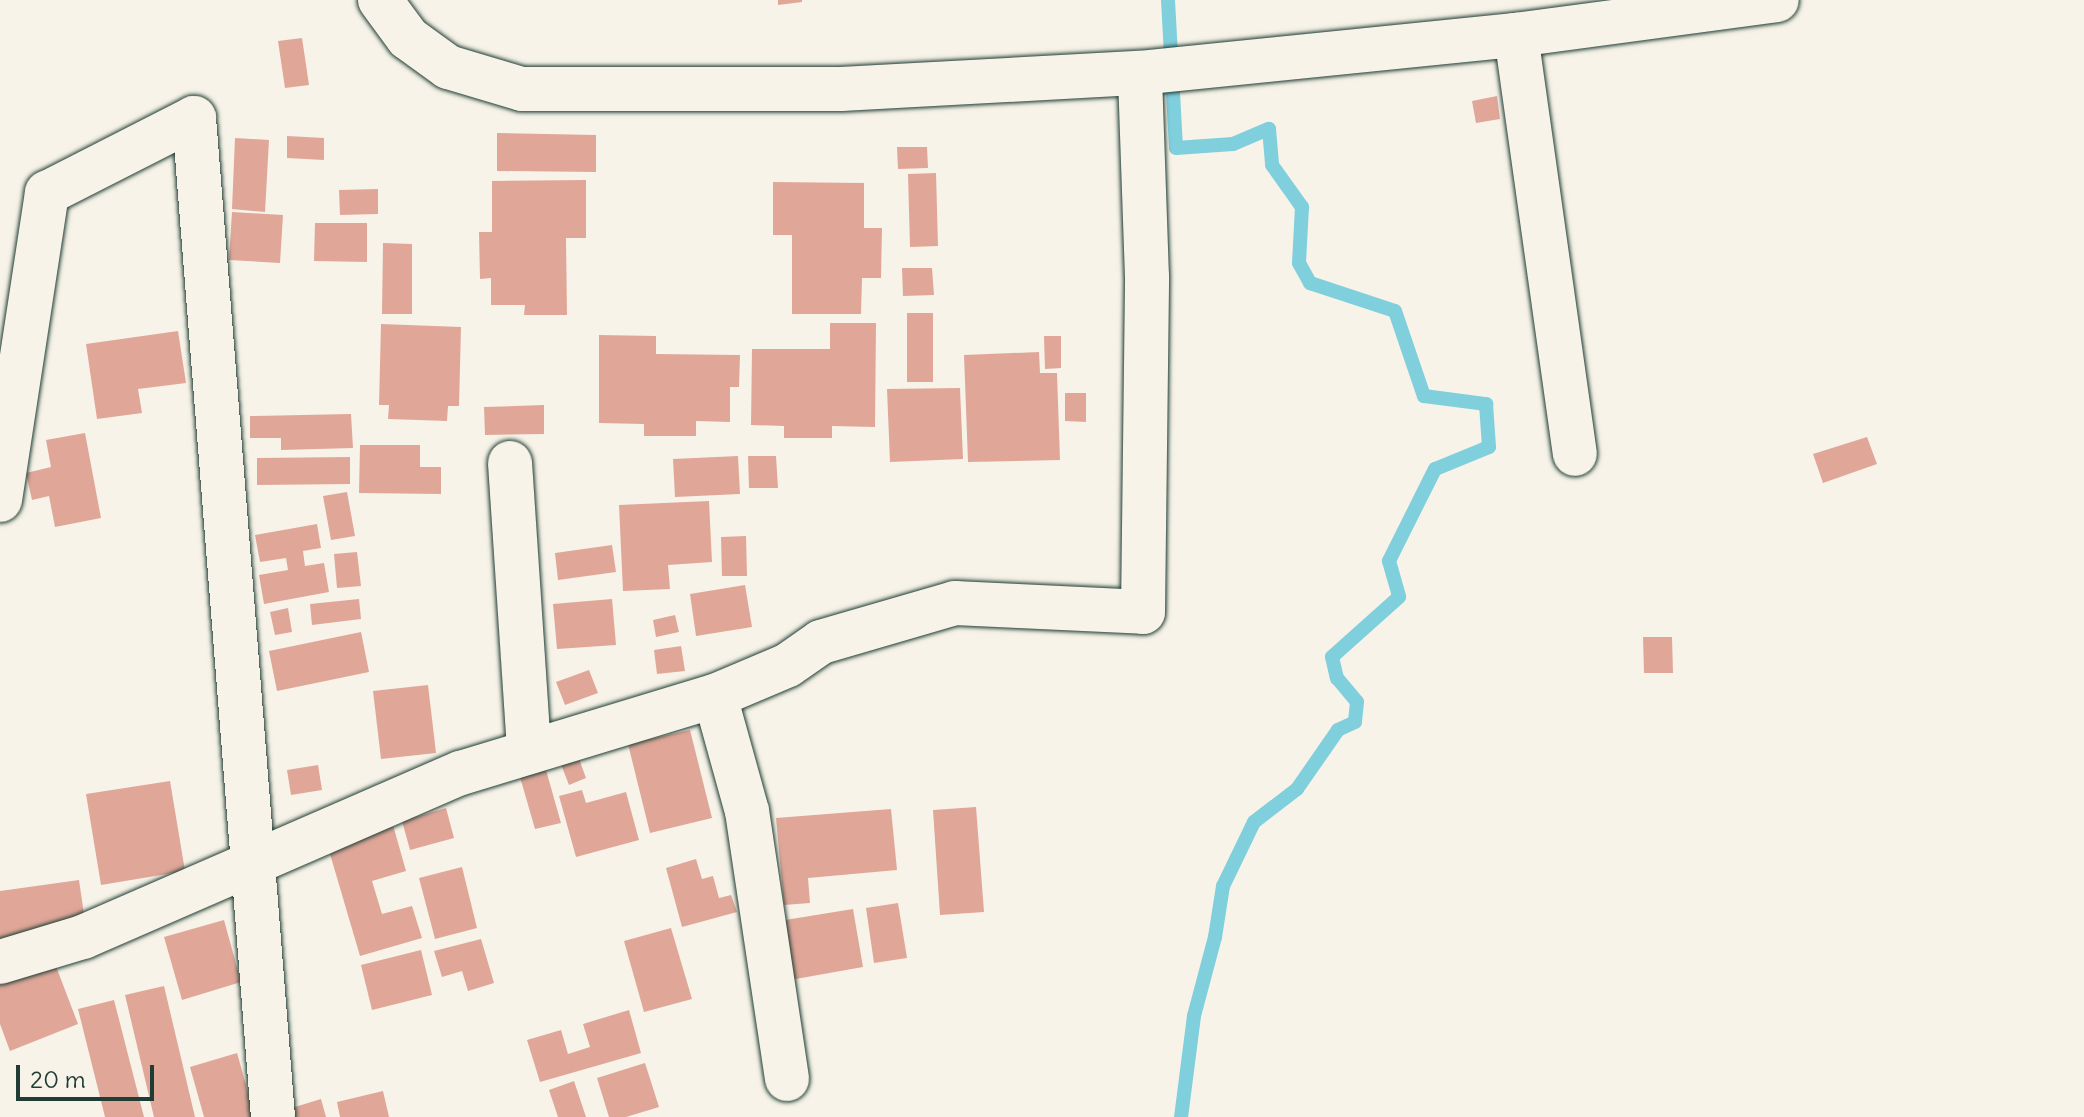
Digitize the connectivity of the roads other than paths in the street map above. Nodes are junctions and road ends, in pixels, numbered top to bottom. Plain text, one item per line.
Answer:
1 (380, 0) edge
2 (1777, 0) edge
3 (1516, 35) junction
4 (1140, 73) junction
5 (5, 443) edge
6 (1575, 454) dead end
7 (510, 463) dead end
8 (0, 500) edge
9 (715, 696) junction
10 (529, 751) junction
11 (253, 864) junction
12 (0, 962) edge
13 (787, 1079) dead end
14 (273, 1117) edge

1 - 4 street
2 - 3 street
3 - 4 street
3 - 6 street
4 - 9 street
5 - 8 street
5 - 11 street
7 - 10 street
9 - 10 street
9 - 13 street
10 - 11 street
11 - 12 street
11 - 14 street

